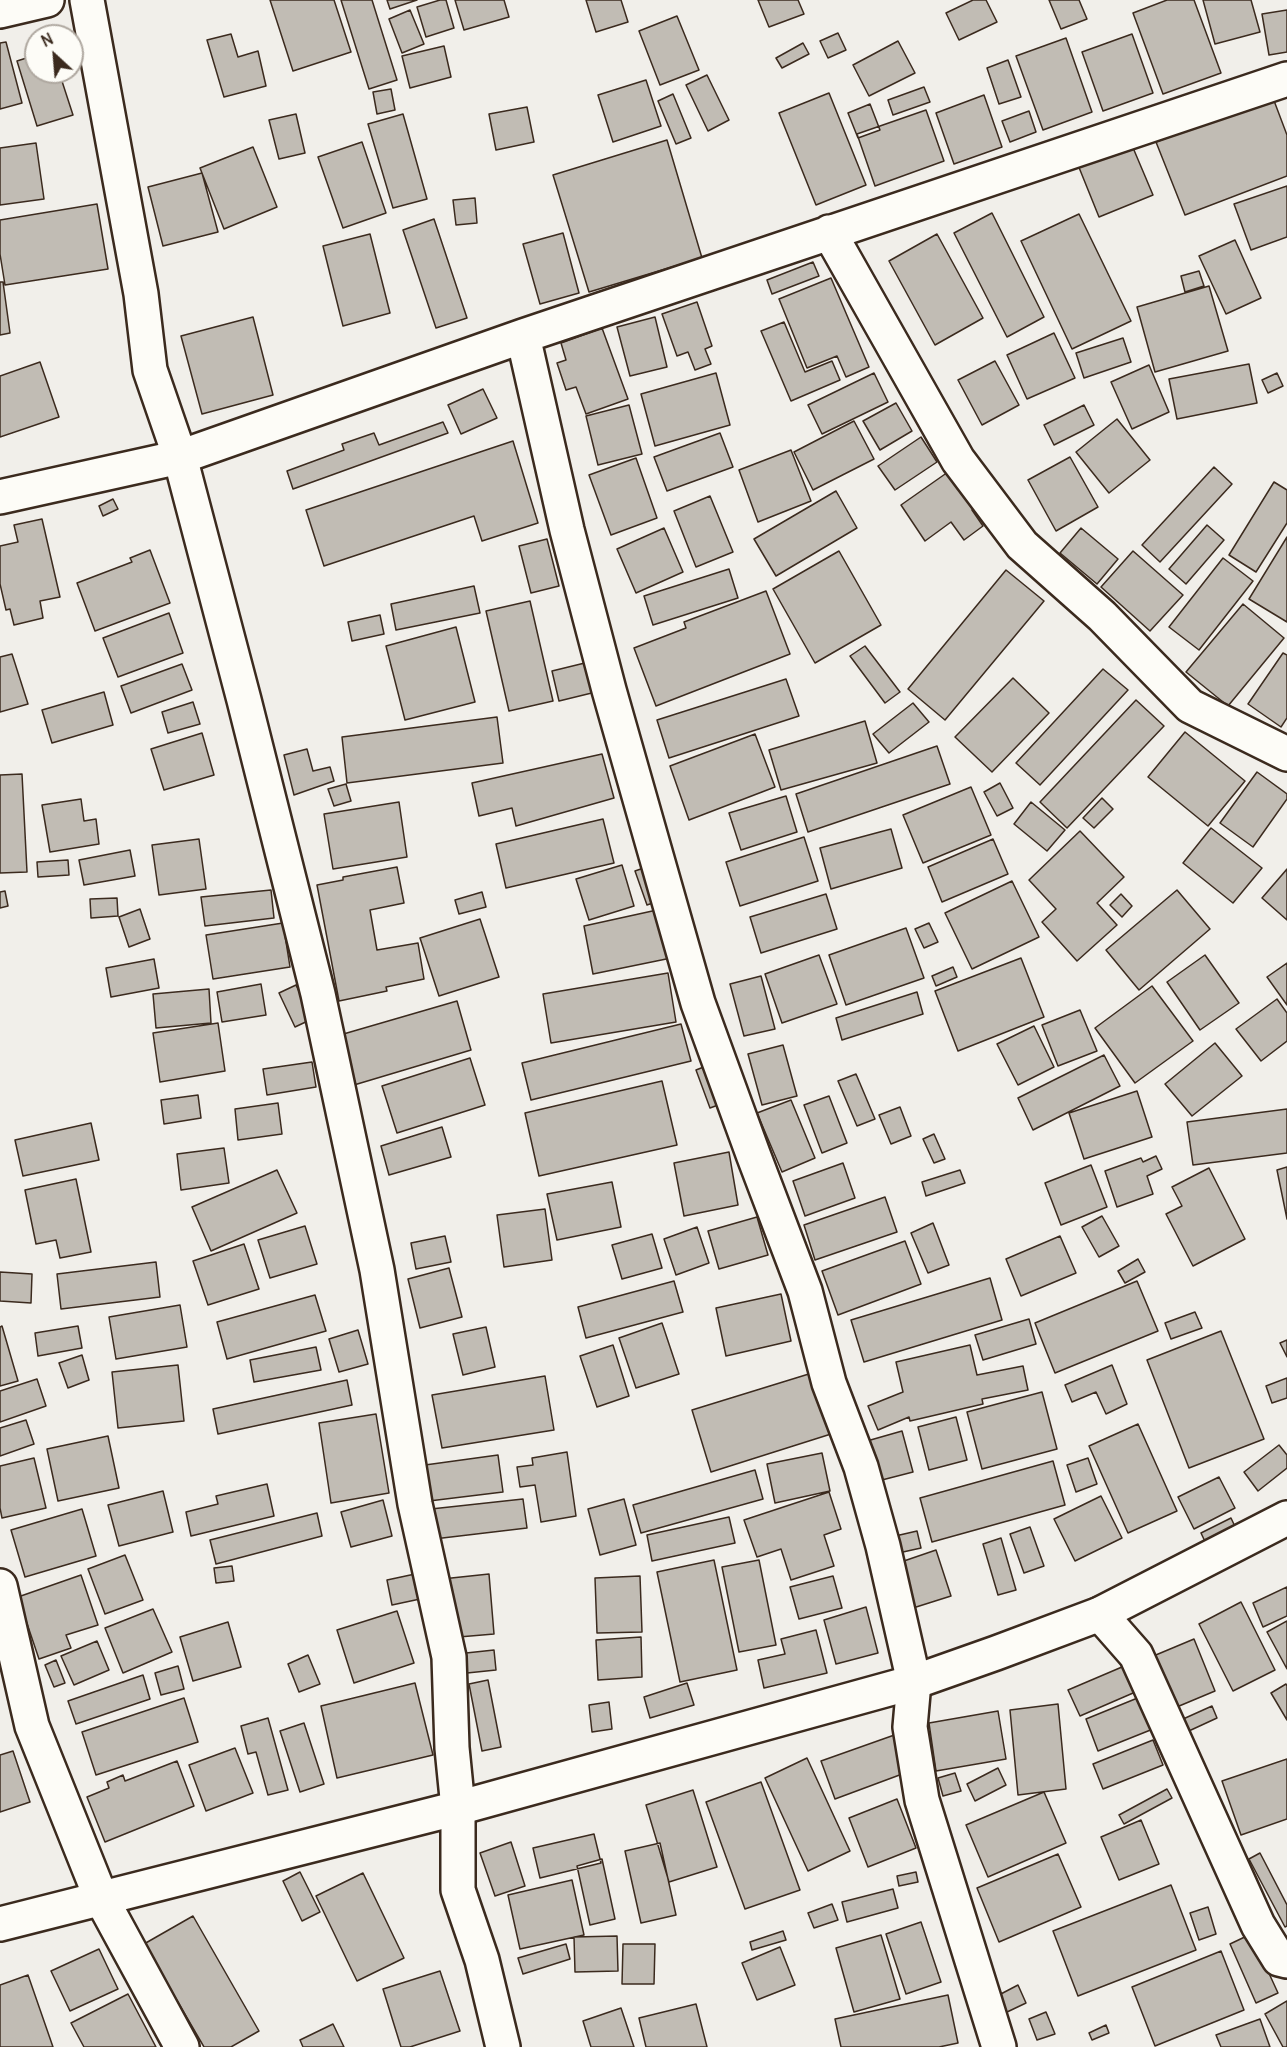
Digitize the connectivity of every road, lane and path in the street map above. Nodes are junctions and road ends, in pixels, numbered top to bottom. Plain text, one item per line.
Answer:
1 (47, 0) edge
2 (87, 0) edge
3 (0, 11) edge
4 (1287, 79) edge
5 (829, 232) junction
6 (523, 336) junction
7 (180, 457) junction
8 (0, 497) edge
9 (1287, 754) edge
10 (1287, 1518) edge
11 (0, 1586) edge
12 (1100, 1614) junction
13 (914, 1682) junction
14 (458, 1808) junction
15 (101, 1898) junction
16 (0, 1923) edge
17 (1287, 1961) edge
18 (182, 2047) edge
19 (503, 2047) edge
20 (999, 2047) edge

1 - 3 street
2 - 7 street
4 - 5 street
5 - 6 street
5 - 9 street
6 - 7 street
6 - 13 street
7 - 8 street
7 - 14 street
10 - 12 street
11 - 15 street
12 - 13 street
12 - 17 street
13 - 14 street
13 - 20 street
14 - 15 street
14 - 19 street
15 - 16 street
15 - 18 street

